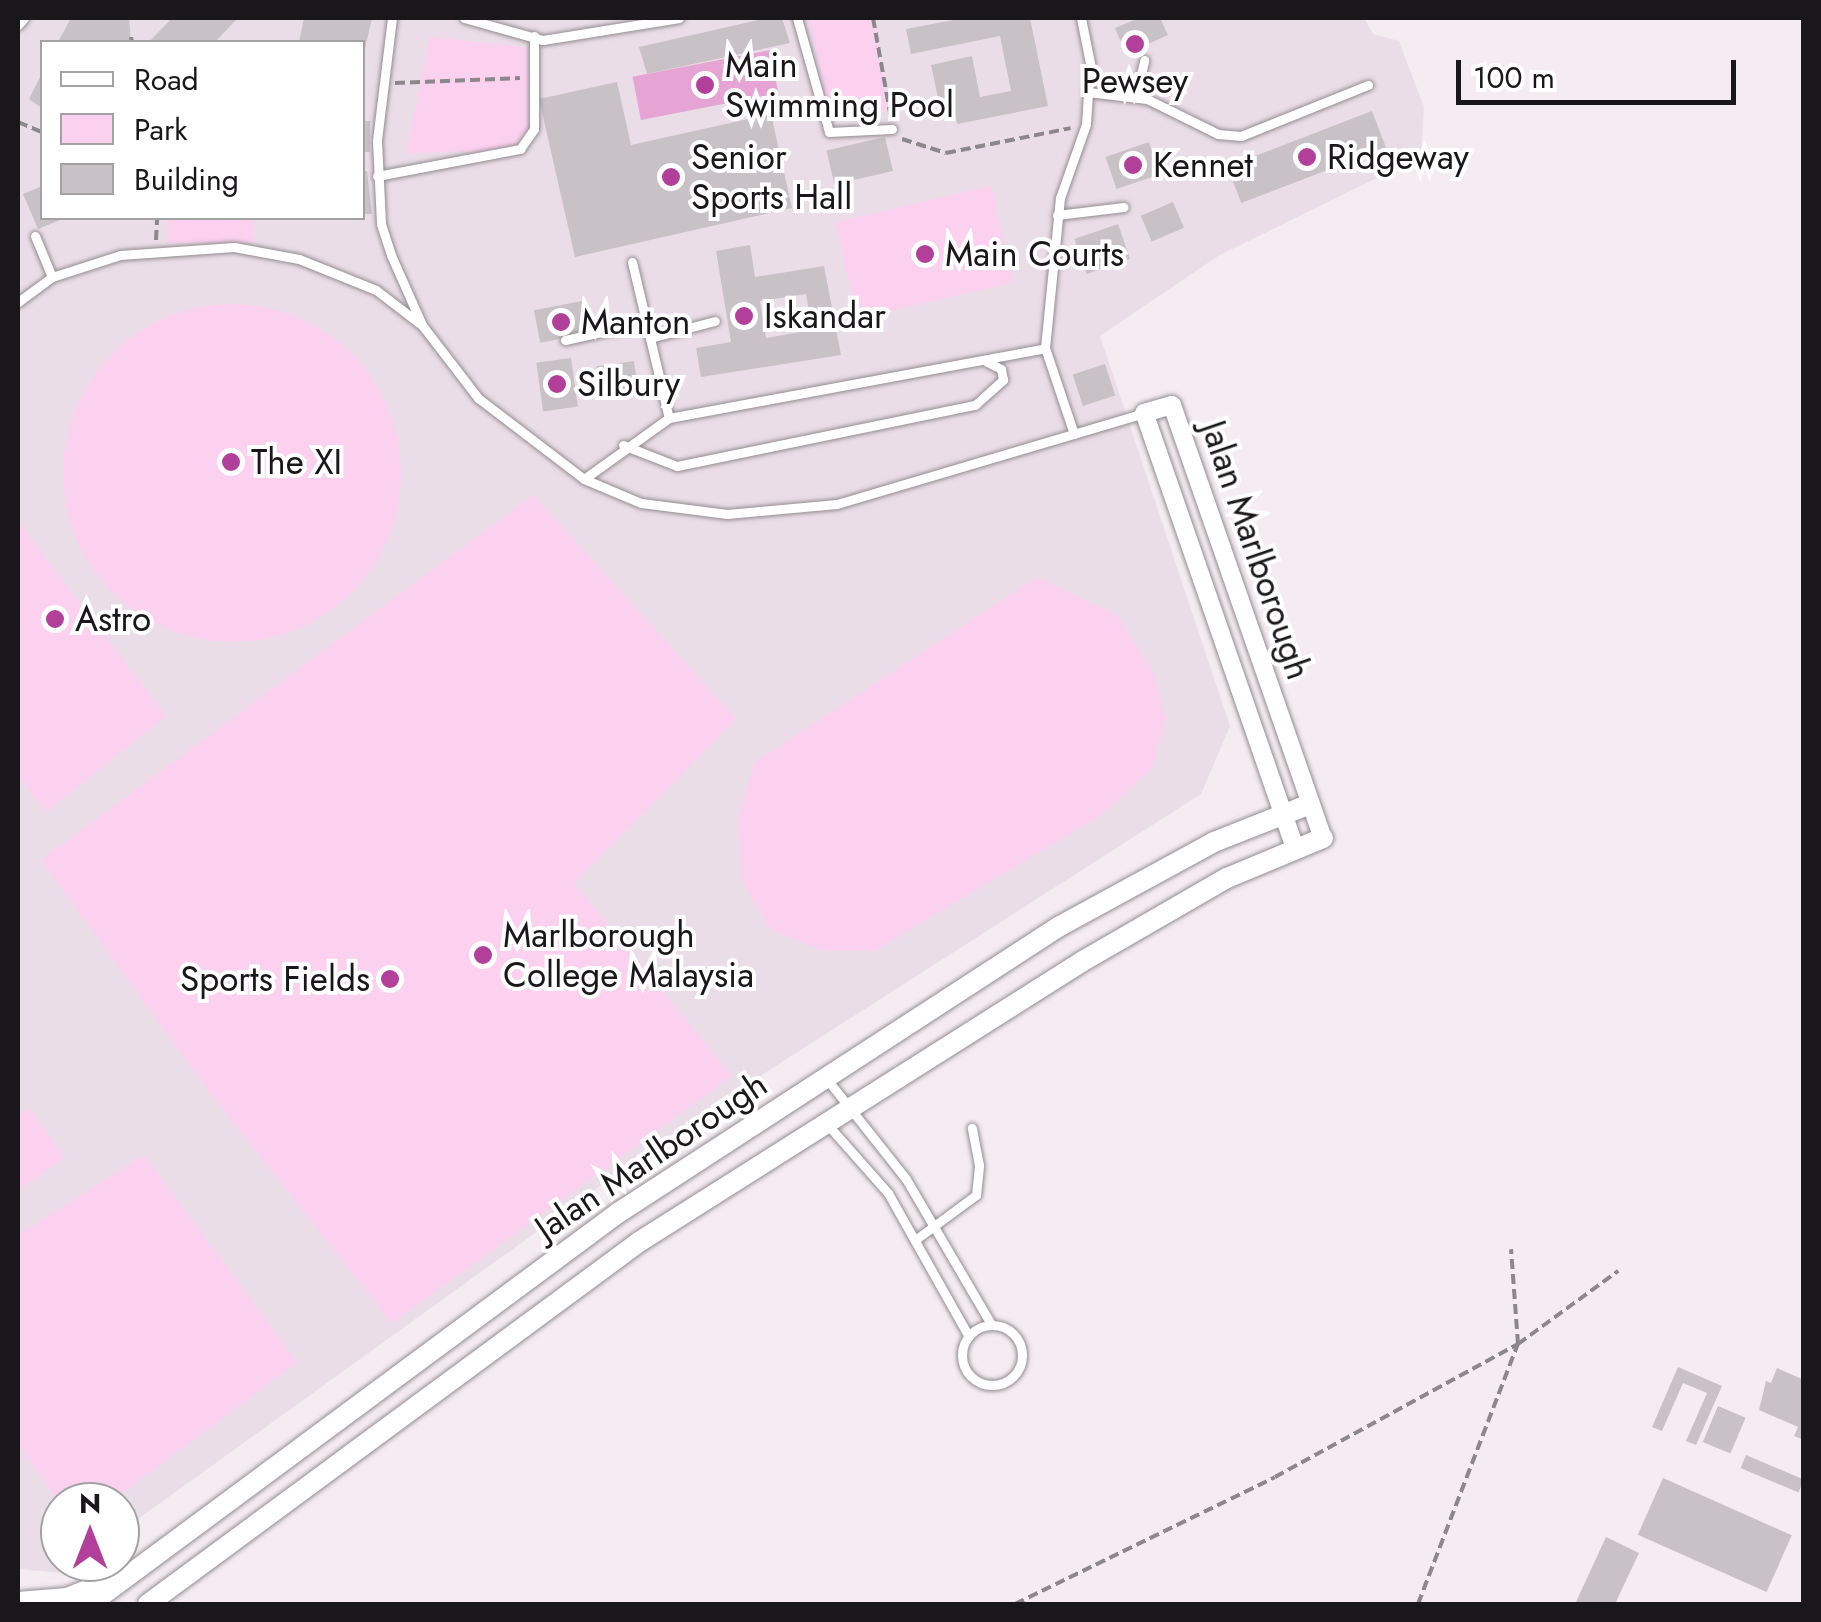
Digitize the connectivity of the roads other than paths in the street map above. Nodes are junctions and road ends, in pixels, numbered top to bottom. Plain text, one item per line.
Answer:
1 (24, 18) edge
2 (392, 18) edge
3 (464, 18) edge
4 (679, 18) edge
5 (797, 18) edge
6 (1080, 18) edge
7 (18, 25) edge
8 (534, 36) junction
9 (1144, 60) dead end
10 (1368, 85) dead end
11 (1088, 92) junction
12 (1136, 96) junction
13 (892, 129) road end
14 (378, 176) junction
15 (1124, 206) dead end
16 (1057, 215) junction
17 (35, 236) dead end
18 (632, 262) dead end
19 (52, 277) junction
20 (18, 302) edge
21 (715, 321) dead end
22 (646, 322) junction
23 (422, 325) junction
24 (650, 338) junction
25 (565, 340) dead end
26 (1045, 348) junction
27 (985, 362) junction
28 (1144, 413) junction
29 (670, 418) junction
30 (1074, 434) junction
31 (623, 446) junction
32 (584, 479) junction
33 (1310, 804) junction
34 (1283, 814) junction
35 (1322, 838) joint
36 (1295, 848) junction
37 (826, 1078) junction
38 (850, 1109) junction
39 (827, 1124) junction
40 (972, 1128) dead end
41 (913, 1192) junction
42 (893, 1202) junction
43 (934, 1227) junction
44 (914, 1240) junction
45 (974, 1296) junction
46 (953, 1308) junction
47 (991, 1324) junction
48 (968, 1335) junction
49 (140, 1565) edge
50 (106, 1582) edge
51 (118, 1582) edge
52 (18, 1602) edge
53 (90, 1604) edge
54 (148, 1604) edge

1 - 7 lane
2 - 14 lane
3 - 8 lane
4 - 8 lane
5 - 13 lane
6 - 11 lane
8 - 14 lane
9 - 12 lane
10 - 12 lane
11 - 12 lane
11 - 16 lane
14 - 23 lane
15 - 16 lane
16 - 26 lane
17 - 19 lane
18 - 22 lane
19 - 20 lane
19 - 23 lane
21 - 24 lane
22 - 24 lane
22 - 25 lane
23 - 32 lane
24 - 29 lane
26 - 27 lane
26 - 30 lane
27 - 29 lane
27 - 31 lane
28 - 30 lane
28 - 33 street, Jalan Marlborough
28 - 34 street, Jalan Marlborough
29 - 31 lane
30 - 32 lane
31 - 32 lane
33 - 34 street, Jalan Marlborough
33 - 35 street, Jalan Marlborough
34 - 36 street, Jalan Marlborough
34 - 37 street, Jalan Marlborough
35 - 36 street, Jalan Marlborough
36 - 38 street, Jalan Marlborough
37 - 38 lane
37 - 49 street, Jalan Marlborough
38 - 39 street, Jalan Marlborough
38 - 41 lane
39 - 42 lane
39 - 54 street, Jalan Marlborough
40 - 43 lane
41 - 42 lane
41 - 43 lane
42 - 44 lane
43 - 44 lane
43 - 45 lane
44 - 46 lane
45 - 46 lane
45 - 47 lane
46 - 48 lane
47 - 48 lane
47 - 48 lane
50 - 52 street
51 - 53 street, Jalan Marlborough

